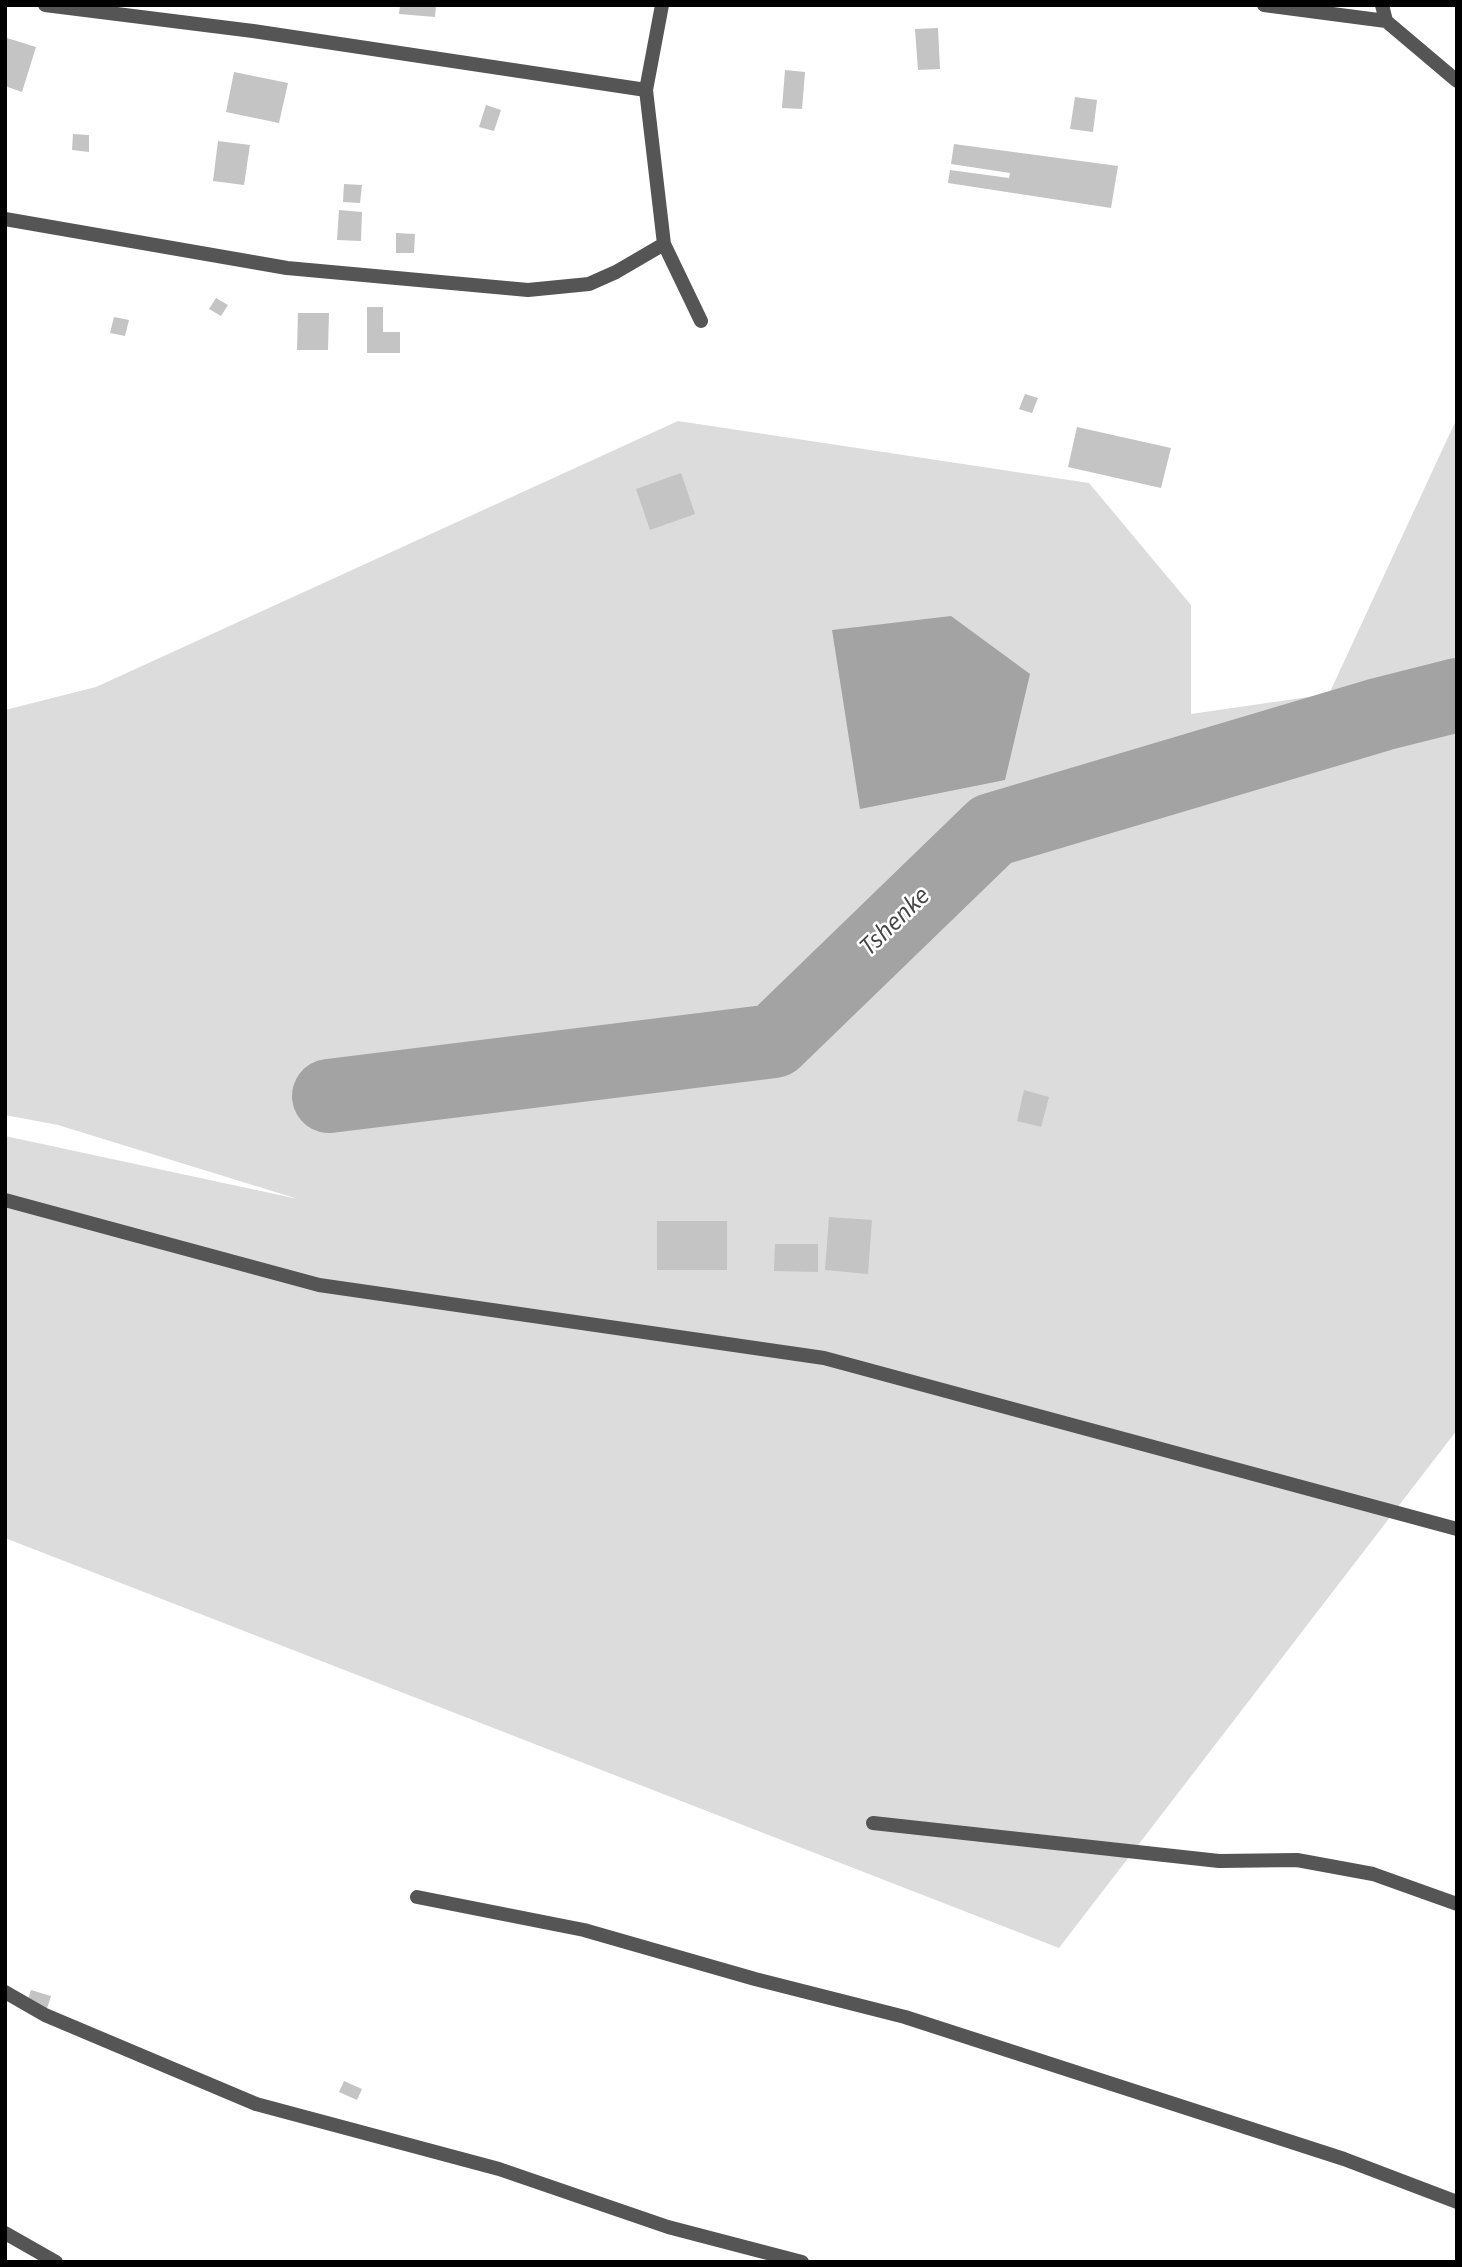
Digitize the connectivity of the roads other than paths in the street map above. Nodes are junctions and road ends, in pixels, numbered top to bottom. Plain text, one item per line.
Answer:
1 (45, 5) edge
2 (662, 5) edge
3 (1264, 5) edge
4 (1382, 5) edge
5 (1386, 21) junction
6 (1457, 81) edge
7 (646, 90) junction
8 (5, 219) edge
9 (664, 244) junction
10 (701, 321) dead end
11 (5, 1200) edge
12 (1457, 1529) edge
13 (873, 1823) dead end
14 (417, 1897) dead end
15 (1457, 1905) edge
16 (5, 1992) edge
17 (1457, 2202) edge
18 (5, 2233) edge
19 (56, 2262) edge
20 (802, 2262) edge

1 - 7 street
2 - 7 street
3 - 5 street
4 - 5 street
5 - 6 street
7 - 9 street
8 - 9 street
9 - 10 street
11 - 12 street
13 - 15 street
14 - 17 street
16 - 20 street
18 - 19 street

